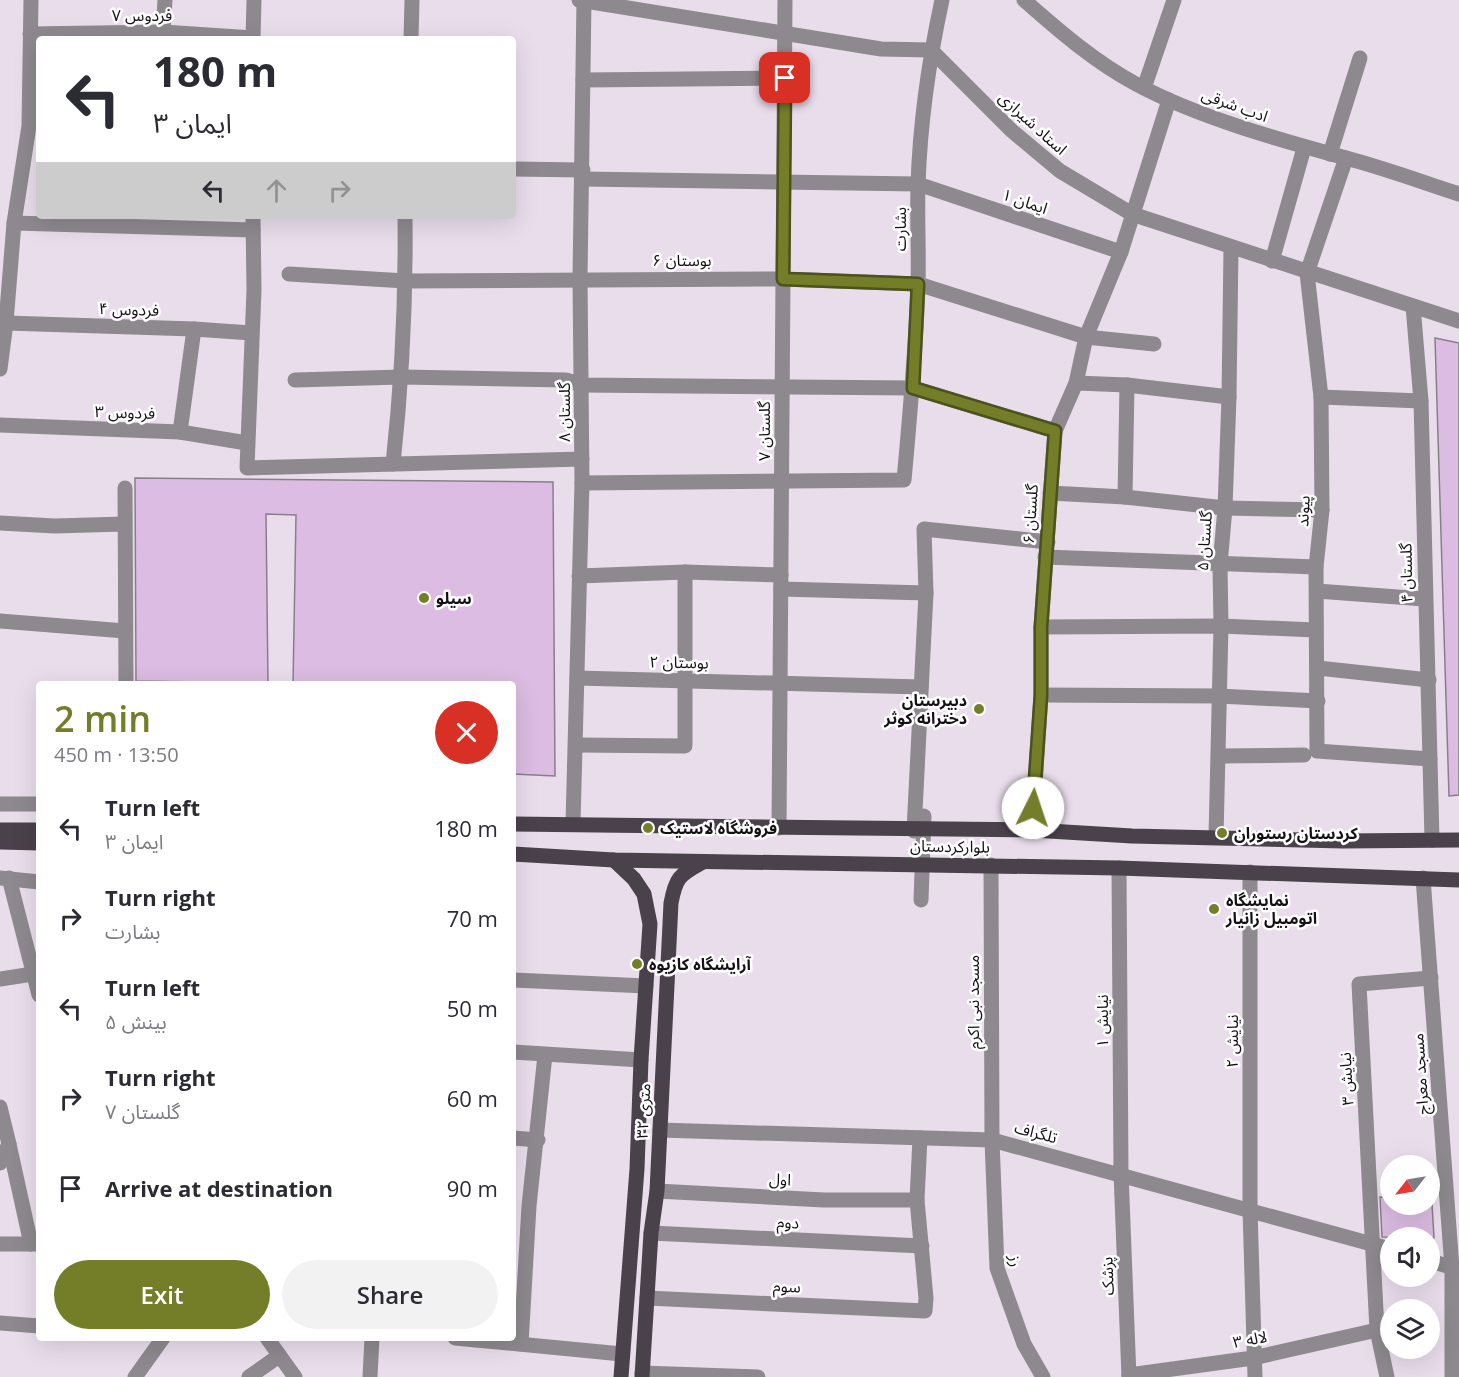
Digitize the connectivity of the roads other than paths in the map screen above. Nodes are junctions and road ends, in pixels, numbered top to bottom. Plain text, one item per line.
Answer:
1 (31, 0) edge
2 (165, 0) edge
3 (254, 0) edge
4 (412, 0) edge
5 (785, 0) edge
6 (942, 0) edge
7 (1024, 0) edge
8 (1174, 0) edge
9 (582, 1) edge
10 (163, 32) junction
11 (30, 34) junction
12 (785, 34) junction
13 (214, 36) edge
14 (253, 36) edge
15 (411, 36) edge
16 (931, 50) junction
17 (1360, 58) dead end
18 (785, 78) junction
19 (583, 80) junction
20 (1144, 88) junction
21 (1170, 100) junction
22 (34, 126) edge
23 (1304, 148) junction
24 (1330, 154) junction
25 (1346, 158) junction
26 (516, 170) edge
27 (583, 175) junction
28 (784, 180) junction
29 (918, 184) junction
30 (1459, 194) edge
31 (1132, 214) junction
32 (405, 219) edge
33 (14, 223) junction
34 (253, 223) edge
35 (1230, 248) junction
36 (1121, 252) junction
37 (1272, 261) junction
38 (1307, 273) junction
39 (289, 274) dead end
40 (580, 278) junction
41 (783, 279) junction
42 (406, 281) junction
43 (918, 284) junction
44 (1413, 306) junction
45 (1459, 321) edge
46 (6, 323) junction
47 (194, 329) junction
48 (251, 333) junction
49 (1086, 337) junction
50 (1154, 344) dead end
51 (0, 369) edge
52 (402, 377) junction
53 (295, 380) dead end
54 (1076, 383) junction
55 (582, 385) junction
56 (1127, 385) junction
57 (783, 388) junction
58 (913, 388) junction
59 (1229, 396) junction
60 (1321, 397) junction
61 (1421, 401) junction
62 (0, 425) edge
63 (1055, 431) junction
64 (180, 432) junction
65 (247, 442) junction
66 (582, 459) junction
67 (393, 464) junction
68 (782, 481) junction
69 (582, 483) junction
70 (125, 488) dead end
71 (1050, 493) junction
72 (1125, 497) junction
73 (1225, 508) junction
74 (1323, 510) junction
75 (0, 523) edge
76 (124, 524) junction
77 (1046, 549) junction
78 (1220, 565) junction
79 (1316, 567) junction
80 (685, 572) junction
81 (579, 576) junction
82 (781, 582) junction
83 (1317, 591) junction
84 (926, 593) junction
85 (1424, 599) junction
86 (0, 621) edge
87 (1221, 626) junction
88 (1041, 627) junction
89 (1315, 630) junction
90 (125, 631) junction
91 (1318, 668) junction
92 (577, 678) junction
93 (686, 680) junction
94 (1429, 680) junction
95 (126, 681) edge
96 (780, 684) junction
97 (921, 687) junction
98 (1041, 695) junction
99 (1219, 696) junction
100 (1318, 701) junction
101 (577, 744) junction
102 (1311, 753) junction
103 (1219, 756) junction
104 (1430, 759) junction
105 (0, 804) edge
106 (36, 804) edge
107 (924, 808) dead end
108 (573, 823) junction
109 (516, 824) edge
110 (779, 828) junction
111 (0, 830) edge
112 (36, 830) edge
113 (919, 830) junction
114 (1032, 830) junction
115 (1216, 837) junction
116 (1432, 840) junction
117 (1459, 840) edge
118 (0, 842) edge
119 (36, 843) edge
120 (516, 854) edge
121 (614, 860) junction
122 (703, 862) junction
123 (922, 864) junction
124 (991, 865) junction
125 (1119, 868) junction
126 (1250, 872) junction
127 (5, 878) edge
128 (1423, 878) junction
129 (1459, 879) edge
130 (36, 882) edge
131 (921, 900) dead end
132 (36, 971) edge
133 (36, 974) edge
134 (1431, 978) junction
135 (0, 979) edge
136 (516, 980) edge
137 (646, 986) junction
138 (516, 1052) edge
139 (545, 1056) junction
140 (641, 1060) junction
141 (0, 1107) edge
142 (660, 1130) junction
143 (920, 1137) junction
144 (516, 1138) edge
145 (538, 1140) junction
146 (992, 1140) junction
147 (9, 1144) junction
148 (0, 1163) edge
149 (1121, 1173) junction
150 (657, 1191) junction
151 (916, 1200) junction
152 (516, 1205) edge
153 (529, 1206) junction
154 (1250, 1209) junction
155 (651, 1233) junction
156 (0, 1244) edge
157 (35, 1244) edge
158 (1372, 1244) junction
159 (922, 1246) junction
160 (1380, 1246) edge
161 (1440, 1264) edge
162 (1455, 1268) edge
163 (519, 1274) edge
164 (647, 1298) junction
165 (0, 1323) edge
166 (36, 1326) edge
167 (1377, 1330) junction
168 (161, 1341) edge
169 (269, 1341) edge
170 (372, 1341) edge
171 (488, 1341) edge
172 (521, 1344) junction
173 (622, 1354) junction
174 (279, 1356) junction
175 (1253, 1358) junction
176 (642, 1375) edge
177 (1129, 1376) edge
178 (135, 1377) edge
179 (249, 1377) edge
180 (295, 1377) edge
181 (370, 1377) edge
182 (621, 1377) edge
183 (758, 1377) edge
184 (1043, 1377) edge
185 (1255, 1377) edge
186 (1387, 1377) edge
187 (1452, 1377) edge

1 - 11 street
2 - 10 street
3 - 14 street
4 - 15 street
5 - 12 street, گلستان ۷
6 - 16 street, بشارت
7 - 20 street, ادب شرقی
8 - 20 street
9 - 12 street
9 - 19 street, گلستان ۸
10 - 11 street, فردوس ۷
10 - 13 street, فردوس ۷
11 - 22 street
12 - 16 street
12 - 18 street, گلستان ۷
16 - 29 street, بشارت
16 - 31 street, استاد شیرازی
17 - 24 street
18 - 19 street
18 - 28 street, گلستان ۷
19 - 27 street, گلستان ۸
20 - 21 street, ادب شرقی
21 - 23 street, ادب شرقی
21 - 31 street, گلستان ۶
22 - 33 street
23 - 24 street, ادب شرقی
23 - 37 street
24 - 25 street, ادب شرقی
25 - 30 street, ادب شرقی
25 - 38 street
26 - 27 street, ایمان ۱
27 - 28 street, ایمان ۱
27 - 40 street, گلستان ۸
28 - 29 street, ایمان ۱
28 - 41 street, گلستان ۷
29 - 36 street, ایمان ۱
29 - 43 street, بشارت
31 - 35 street, استاد شیرازی
31 - 36 street, گلستان ۶
32 - 42 street
33 - 34 street
33 - 46 street
34 - 48 street
35 - 37 street, استاد شیرازی
35 - 59 street, گلستان ۵
36 - 49 street, گلستان ۶
37 - 38 street, استاد شیرازی
38 - 44 street, استاد شیرازی
38 - 60 street, پیوند
39 - 42 street
40 - 41 street, بوستان ۶
40 - 42 street, بوستان ۶
40 - 55 street, گلستان ۸
41 - 43 street, بوستان ۶
41 - 57 street, گلستان ۷
42 - 52 street
43 - 49 street, بوستان ۶
43 - 58 street, بشارت
44 - 45 street, استاد شیرازی
44 - 61 street, گلستان ۴
46 - 47 street, فردوس ۴
46 - 51 street
47 - 48 street, فردوس ۴
47 - 64 street
48 - 65 street
49 - 50 street, بوستان ۶
49 - 54 street, گلستان ۶
52 - 53 street
52 - 55 street
52 - 67 street
54 - 56 street
54 - 63 street, گلستان ۶
55 - 57 street
55 - 66 street, گلستان ۸
56 - 59 street
56 - 72 street
57 - 58 street
57 - 68 street, گلستان ۷
58 - 63 street
58 - 68 street, بشارت
59 - 73 street, گلستان ۵
60 - 61 street
60 - 74 street, پیوند
61 - 85 street, گلستان ۴
62 - 64 street, فردوس ۳
63 - 71 street, گلستان ۶
64 - 65 street, فردوس ۳
65 - 67 street
66 - 67 street
66 - 69 street, گلستان ۸
68 - 69 street
68 - 82 street, گلستان ۷
69 - 81 street, گلستان ۸
70 - 76 street
71 - 72 street
71 - 77 street, گلستان ۶
72 - 73 street
73 - 74 street
73 - 78 street, گلستان ۵
74 - 79 street, پیوند
75 - 76 street
76 - 90 street
77 - 78 street
77 - 84 street
77 - 88 street, گلستان ۶
78 - 79 street
78 - 87 street, گلستان ۵
79 - 83 street, پیوند
80 - 81 street
80 - 82 street
80 - 93 street
81 - 92 street, گلستان ۸
82 - 84 street
82 - 96 street, گلستان ۷
83 - 85 street
83 - 89 street, پیوند
84 - 97 street
85 - 94 street, گلستان ۴
86 - 90 street
87 - 88 street
87 - 89 street
87 - 99 street, گلستان ۵
88 - 98 street, گلستان ۶
89 - 91 street, پیوند
90 - 95 street
91 - 94 street
91 - 100 street, پیوند
92 - 93 street, بوستان ۲
92 - 101 street, گلستان ۸
93 - 96 street, بوستان ۲
93 - 101 street
94 - 104 street, گلستان ۴
96 - 97 street, بوستان ۲
96 - 110 street, گلستان ۷
97 - 113 street
98 - 99 street
98 - 114 street, گلستان ۶
99 - 100 street
99 - 103 street, گلستان ۵
100 - 102 street, پیوند
101 - 108 street, گلستان ۸
102 - 103 street
102 - 104 street
103 - 115 street, گلستان ۵
104 - 116 street, گلستان ۴
105 - 106 street
107 - 113 street
108 - 109 main road, بلوارکردستان
108 - 110 main road, بلوارکردستان
110 - 113 main road, بلوارکردستان
111 - 112 main road
113 - 114 main road, بلوارکردستان
113 - 123 street
114 - 115 main road, بلوارکردستان
115 - 116 main road, بلوارکردستان
116 - 117 main road, بلوارکردستان
118 - 119 main road
120 - 121 main road, بلوارکردستان
121 - 122 main road, بلوارکردستان
121 - 137 main road, ۳۲ متری
122 - 123 main road, بلوارکردستان
122 - 142 main road, ۳۲ متری
123 - 124 main road, بلوارکردستان
123 - 131 street
124 - 125 main road, بلوارکردستان
124 - 146 street, مسجد نبی اکرم
125 - 126 main road, بلوارکردستان
125 - 149 street, نیایش ۱
126 - 128 main road, بلوارکردستان
126 - 154 street, نیایش ۲
127 - 130 street
127 - 132 street
128 - 129 main road, بلوارکردستان
128 - 134 street, مسجد معراج
133 - 135 street
134 - 158 street, نیایش ۳
134 - 162 street, مسجد معراج
136 - 137 street
137 - 140 main road, ۳۲ متری
138 - 139 street
139 - 140 street
139 - 145 street
140 - 173 main road, ۳۲ متری
141 - 147 street
142 - 143 street, تلگراف
142 - 150 main road, ۳۲ متری
143 - 146 street, تلگراف
143 - 151 street
144 - 145 street
145 - 153 street
146 - 149 street, تلگراف
146 - 184 street, رز
147 - 148 street
147 - 157 street
149 - 154 street, تلگراف
149 - 177 street, پزشک
150 - 151 street, اول
150 - 155 main road, ۳۲ متری
151 - 159 street
152 - 153 street
153 - 163 street
154 - 158 street, تلگراف
154 - 175 street, نیایش ۲
155 - 159 street, دوم
155 - 164 main road, ۳۲ متری
156 - 157 street
158 - 160 street, تلگراف
158 - 167 street
159 - 164 street, سوم
161 - 162 street
162 - 187 street, مسجد معراج
163 - 172 street
164 - 176 main road, ۳۲ متری
165 - 166 street
167 - 175 street, لاله ۳
167 - 186 street
168 - 178 street
169 - 174 street
170 - 181 street
171 - 172 street
172 - 173 street
173 - 182 main road, ۳۲ متری
174 - 179 street
174 - 180 street
175 - 177 street, لاله ۳
175 - 185 street, نیایش ۲
176 - 183 street

